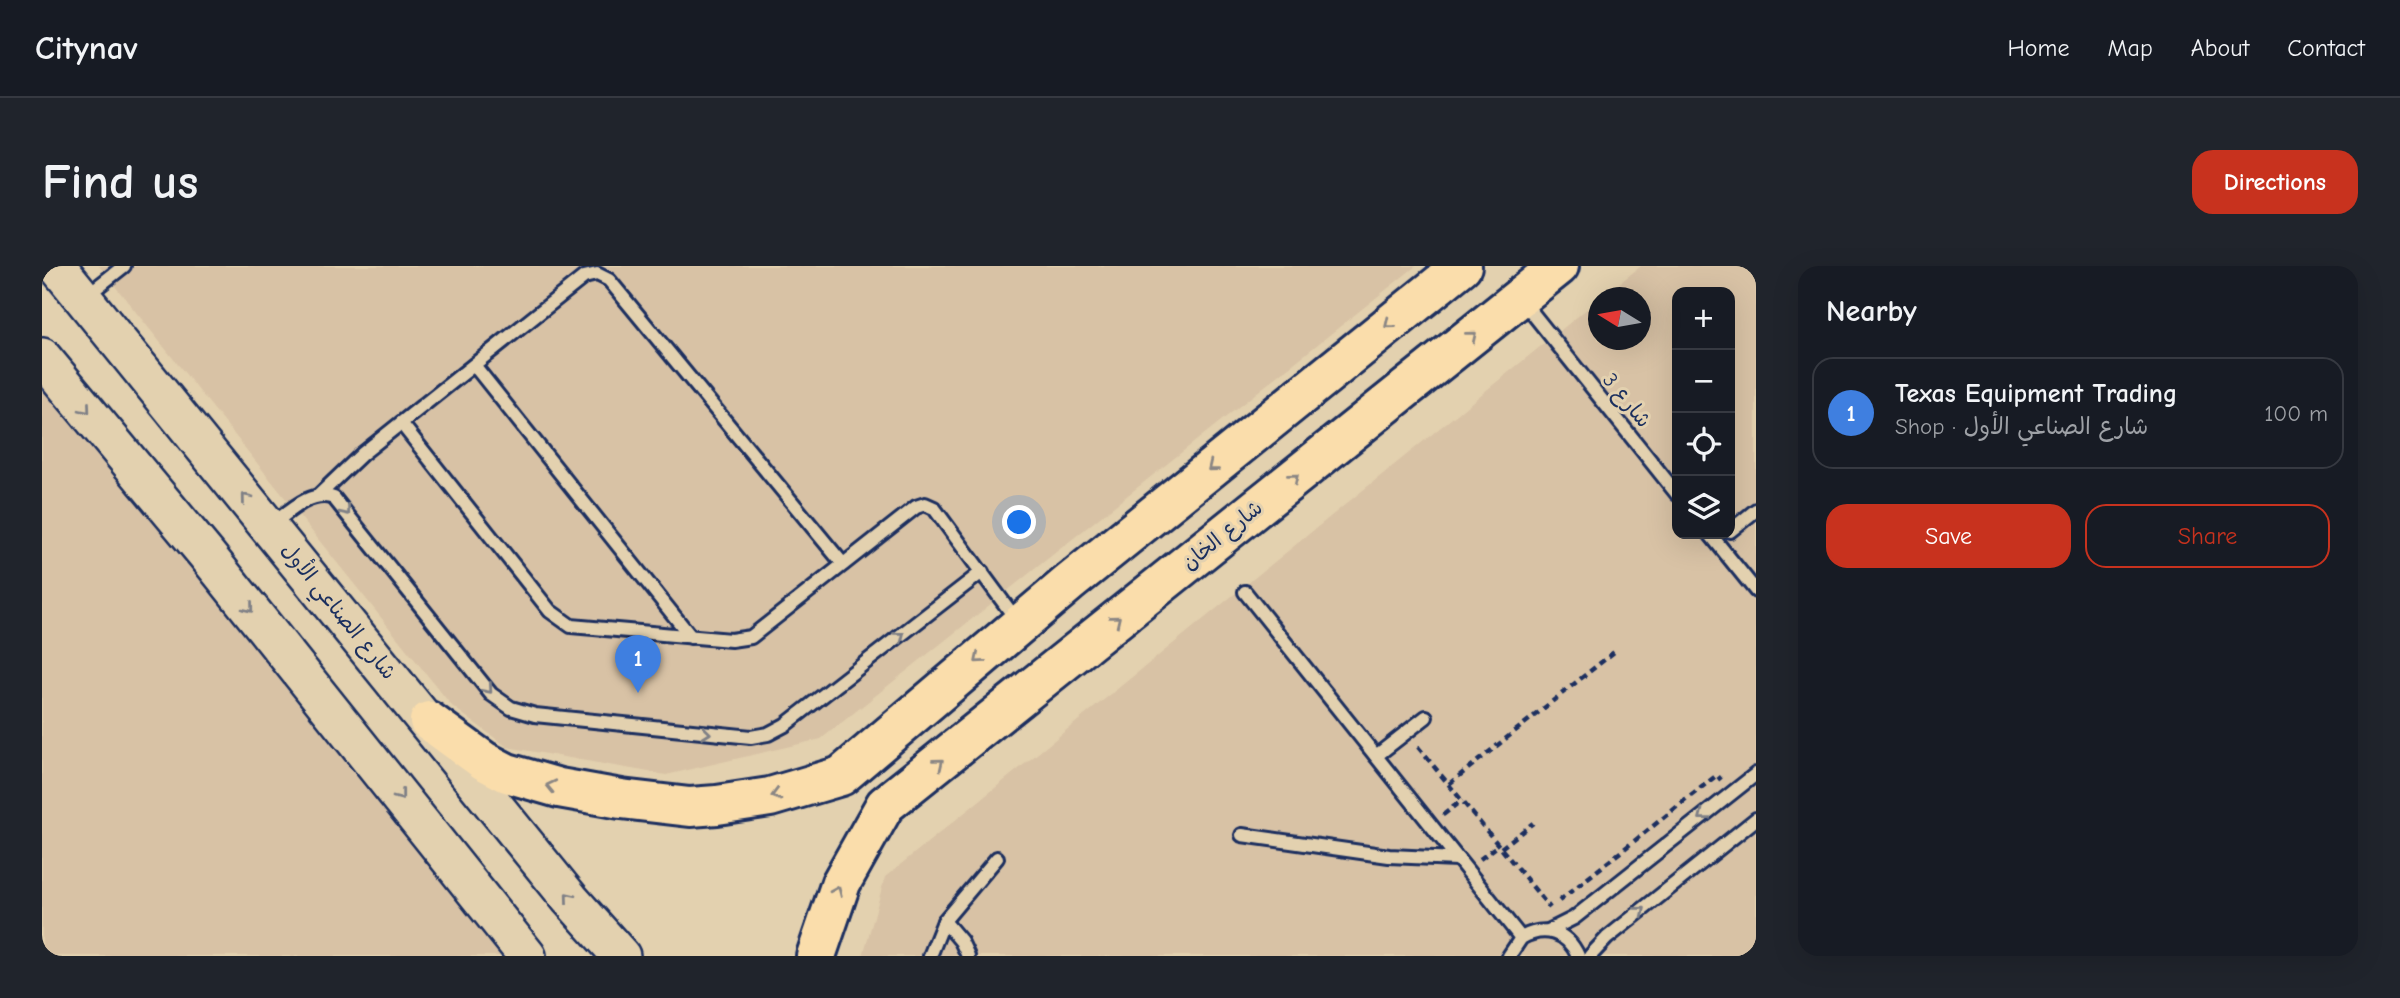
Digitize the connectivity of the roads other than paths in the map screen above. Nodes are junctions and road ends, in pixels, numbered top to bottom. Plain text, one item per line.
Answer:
1 (57, 266) edge
2 (124, 266) edge
3 (1462, 266) edge
4 (1559, 266) edge
5 (84, 298) junction
6 (1520, 298) junction
7 (42, 357) edge
8 (474, 365) junction
9 (401, 423) junction
10 (1672, 488) edge
11 (319, 495) junction
12 (1756, 510) edge
13 (1735, 525) edge
14 (269, 526) junction
15 (1723, 539) edge
16 (843, 564) junction
17 (982, 572) junction
18 (1245, 592) dead end
19 (1756, 592) edge
20 (1020, 624) junction
21 (691, 637) junction
22 (1426, 717) dead end
23 (429, 722) junction
24 (1376, 756) junction
25 (1756, 774) edge
26 (1756, 819) edge
27 (1242, 835) dead end
28 (997, 858) dead end
29 (1457, 859) junction
30 (944, 921) junction
31 (1548, 931) junction
32 (1521, 938) junction
33 (821, 950) edge
34 (527, 956) edge
35 (621, 956) edge
36 (930, 956) edge
37 (968, 956) edge
38 (1509, 956) edge
39 (1578, 956) edge
40 (1590, 956) edge

1 - 5 main road, شارع الصناعي الأول
2 - 5 lane
3 -> 20 main road
4 - 6 main road, شارع الخان
14 -> 5 main road, شارع الصناعي الأول
6 - 10 lane, شارع 3
33 -> 6 main road, شارع الخان
7 -> 34 main road
8 - 9 lane
8 - 16 lane
8 - 21 lane
9 - 11 lane
9 - 21 lane
11 - 14 lane
11 -> 17 lane
12 - 13 lane
14 - 23 main road, شارع الصناعي الأول
15 - 19 lane
16 - 17 lane
16 - 21 lane
17 - 20 lane
18 - 24 lane
20 -> 23 main road
22 - 24 lane
35 -> 23 main road, شارع الصناعي الأول
24 - 29 lane
25 -> 31 lane
40 -> 26 lane
27 - 29 lane
28 - 30 lane
29 - 32 lane
30 - 36 lane
30 - 37 lane
31 - 32 lane
31 - 39 lane
32 - 38 lane

